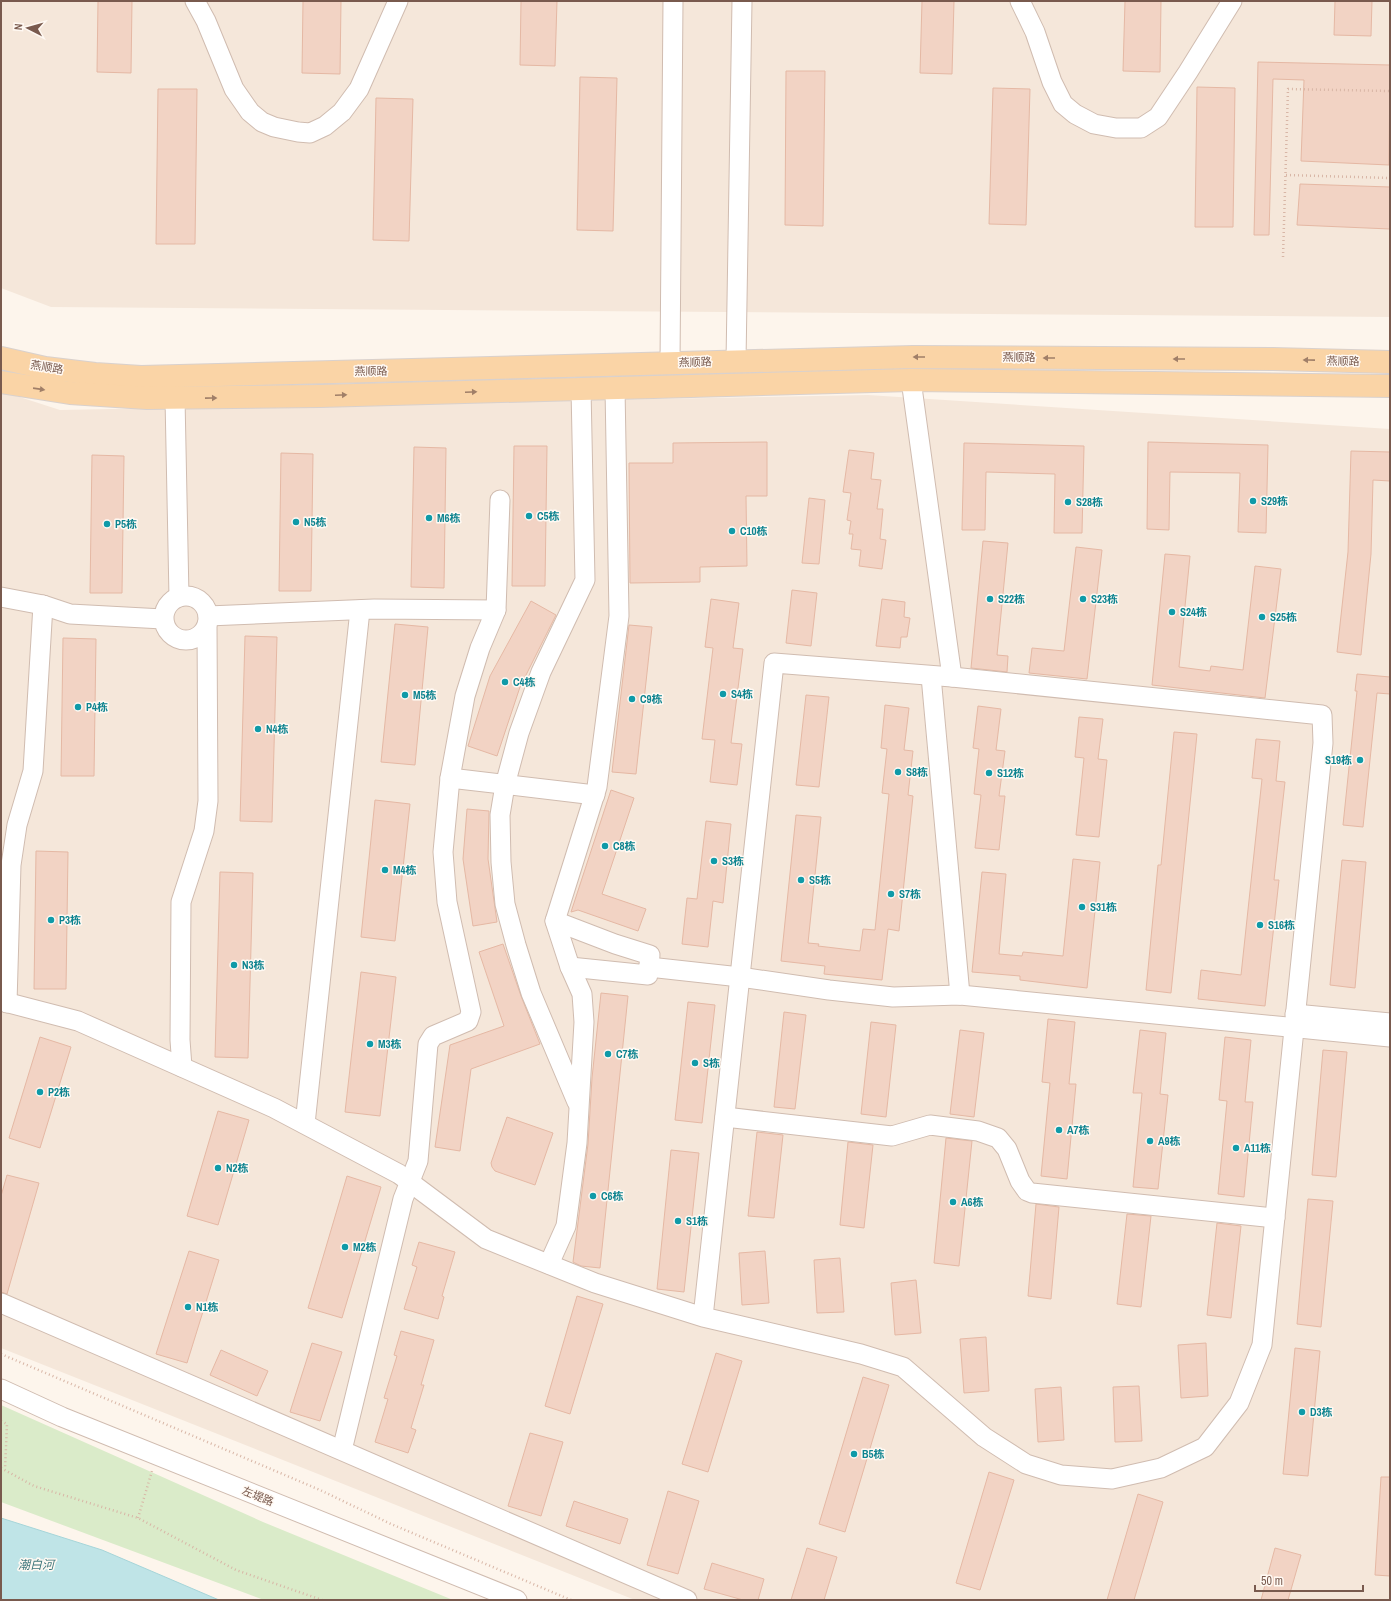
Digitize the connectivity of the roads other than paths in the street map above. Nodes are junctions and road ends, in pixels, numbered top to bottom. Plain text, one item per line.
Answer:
1 (196, 1) edge
2 (398, 1) edge
3 (673, 1) edge
4 (742, 1) edge
5 (1020, 1) edge
6 (1232, 1) edge
7 (1, 358) edge
8 (736, 361) junction
9 (670, 362) junction
10 (1390, 362) edge
11 (911, 380) junction
12 (1, 382) edge
13 (1390, 386) edge
14 (615, 388) junction
15 (581, 389) junction
16 (179, 398) junction
17 (500, 500) dead end
18 (1, 597) edge
19 (183, 597) junction
20 (43, 605) junction
21 (360, 610) junction
22 (496, 610) junction
23 (163, 619) junction
24 (208, 620) junction
25 (931, 676) junction
26 (952, 677) junction
27 (450, 778) junction
28 (505, 785) junction
29 (595, 795) junction
30 (556, 921) junction
31 (570, 966) junction
32 (649, 967) junction
33 (740, 977) junction
34 (960, 995) junction
35 (4, 1002) edge
36 (1295, 1021) junction
37 (1390, 1023) edge
38 (1390, 1037) edge
39 (182, 1067) junction
40 (579, 1106) junction
41 (725, 1117) junction
42 (305, 1124) junction
43 (410, 1182) junction
44 (1275, 1218) junction
45 (549, 1264) junction
46 (1, 1304) edge
47 (703, 1317) junction
48 (1, 1389) edge
49 (344, 1442) dead end
50 (517, 1600) edge
51 (687, 1600) edge

1 - 2 street
3 - 9 street
4 - 8 street
5 - 6 street
7 - 9 main road, 燕顺路
8 - 9 main road, 燕顺路
10 -> 8 main road, 燕顺路
11 - 13 main road, 燕顺路
11 - 14 main road, 燕顺路
11 - 26 street
12 -> 16 main road, 燕顺路
14 - 15 main road, 燕顺路
14 - 29 street
16 -> 15 main road, 燕顺路
15 - 28 street
16 - 19 street
17 - 22 street
18 - 20 street
19 - 23 street
19 - 24 street
20 - 23 street
20 - 35 street
21 - 22 street
21 - 24 street
21 - 42 street
22 - 27 street
23 - 24 street
24 - 39 street
25 - 26 street
25 - 33 street
25 - 34 street
26 - 36 street
27 - 28 street
27 - 43 street
28 - 29 street
28 - 40 street
29 - 30 street
30 - 31 street
30 - 32 street
31 - 32 street
31 - 40 street
32 - 33 street
33 - 34 street
33 - 41 street
34 - 36 street
35 - 39 street
36 - 37 street
36 - 38 street
36 - 44 street
39 - 42 street
40 - 45 street
41 - 44 street
41 - 47 street
42 - 43 street
43 - 45 street
43 - 49 street
44 - 47 street
45 - 47 street
46 - 51 street
48 - 50 street, 左堤路

